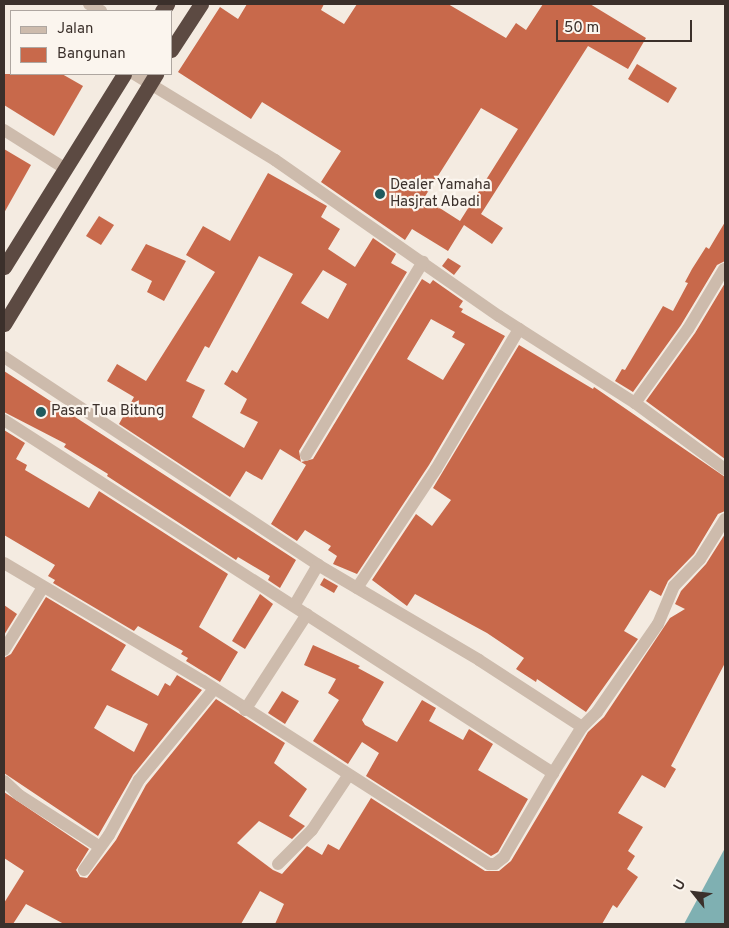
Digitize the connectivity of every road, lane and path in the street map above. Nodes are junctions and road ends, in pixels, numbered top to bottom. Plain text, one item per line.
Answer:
1 (201, 4) edge
2 (172, 48) edge
3 (123, 75) edge
4 (139, 75) edge
5 (153, 78) edge
6 (4, 130) edge
7 (64, 168) junction
8 (423, 262) junction
9 (4, 267) edge
10 (724, 269) edge
11 (4, 324) edge
12 (519, 329) junction
13 (4, 357) edge
14 (634, 403) junction
15 (4, 420) edge
16 (306, 455) dead end
17 (725, 469) edge
18 (725, 519) edge
19 (4, 563) edge
20 (318, 566) junction
21 (43, 587) junction
22 (358, 588) junction
23 (294, 606) junction
24 (307, 614) junction
25 (4, 650) edge
26 (214, 689) junction
27 (245, 710) junction
28 (582, 727) junction
29 (553, 773) junction
30 (348, 776) junction
31 (4, 781) edge
32 (100, 847) junction
33 (278, 864) dead end
34 (84, 870) dead end

1 - 2 highway
3 - 7 highway
4 - 5 street
5 - 8 street
5 - 11 highway
6 - 7 street
7 - 9 highway
8 - 12 street
8 - 16 street
10 - 14 street
12 - 14 street
12 - 22 street
13 - 20 street
14 - 17 street
15 - 23 street
18 - 28 street
19 - 21 street
20 - 22 street
20 - 23 street
21 - 25 street
21 - 26 street
22 - 28 street
23 - 24 street
24 - 27 street
24 - 29 street
26 - 27 street
26 - 32 street
27 - 30 street
28 - 29 street
29 - 30 street
30 - 33 street
31 - 32 street
32 - 34 street

